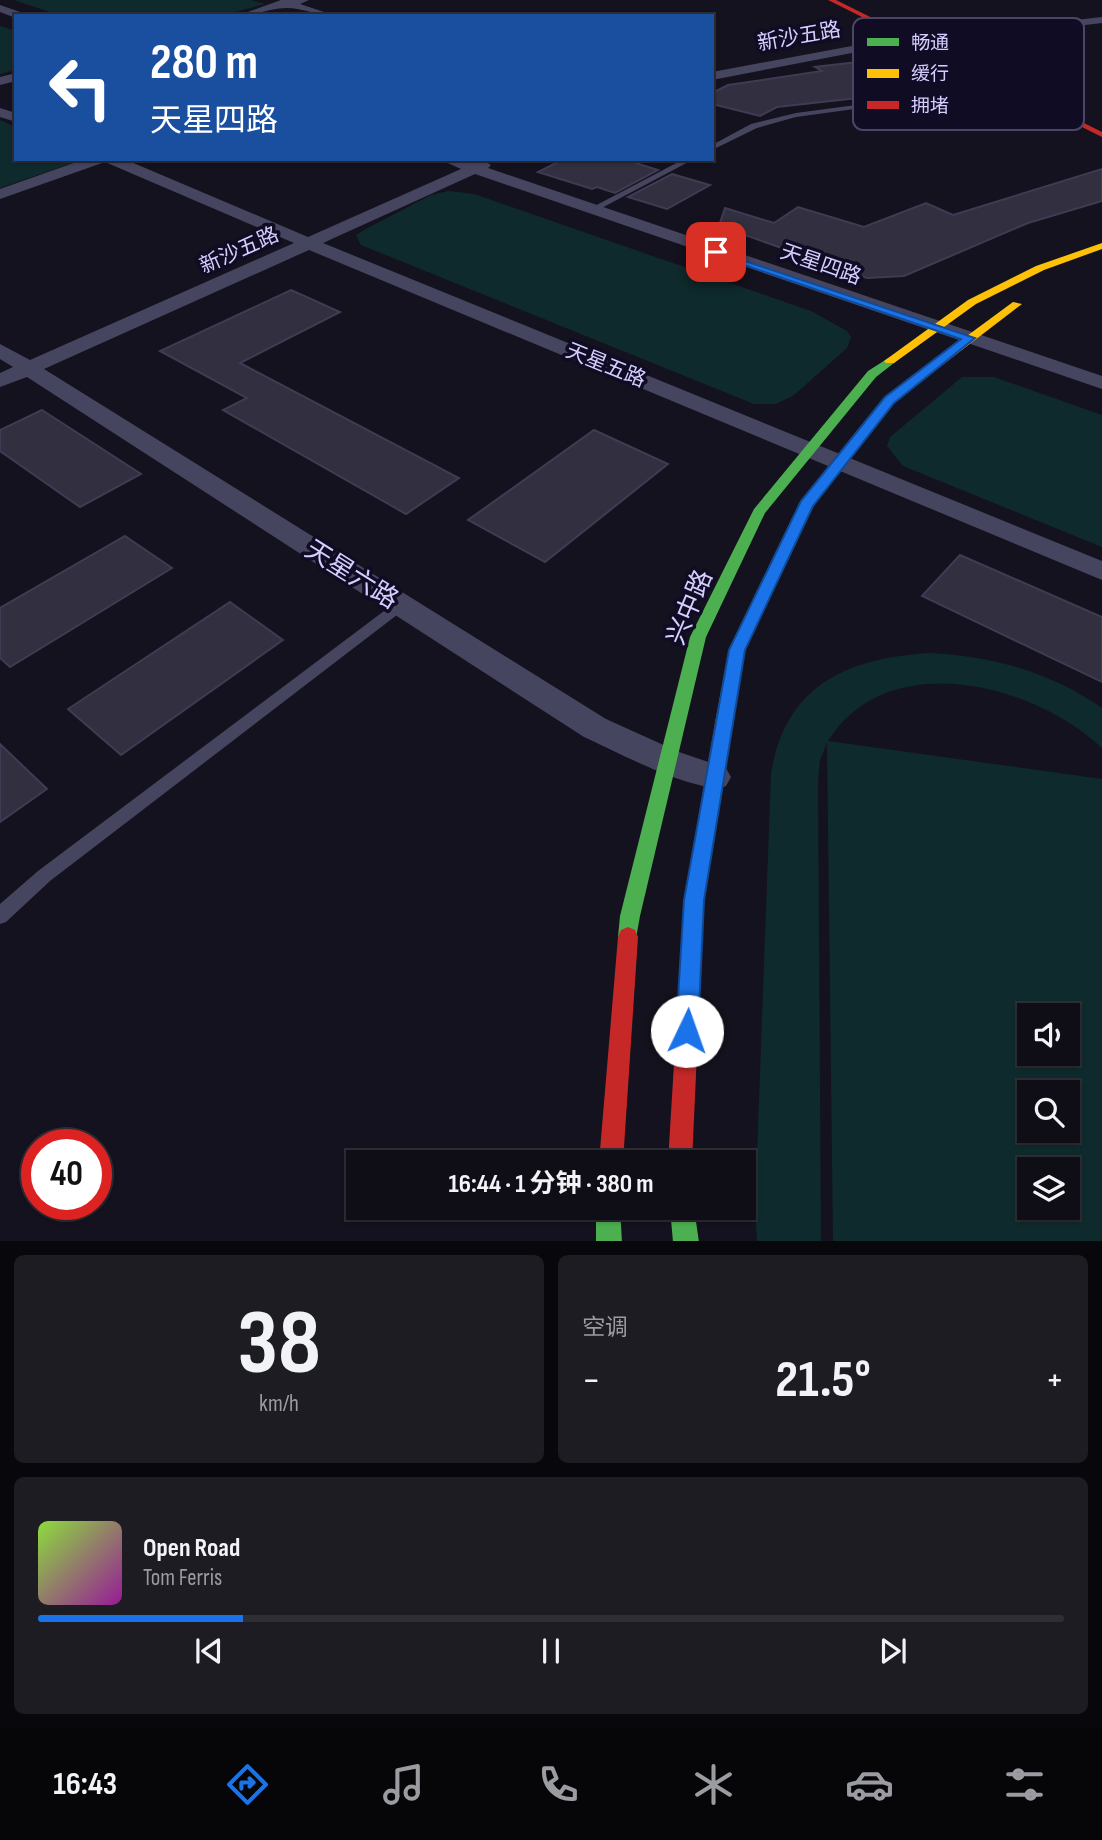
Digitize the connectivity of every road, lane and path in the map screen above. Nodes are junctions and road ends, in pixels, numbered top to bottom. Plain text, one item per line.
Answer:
1 (272, 0) edge
2 (304, 0) edge
3 (831, 0) edge
4 (848, 0) edge
5 (287, 4) junction
6 (0, 8) edge
7 (16, 14) edge
8 (250, 14) edge
9 (324, 14) edge
10 (871, 18) edge
11 (881, 18) edge
12 (1102, 20) edge
13 (1084, 22) edge
14 (853, 51) edge
15 (714, 76) edge
16 (853, 107) edge
17 (1084, 116) edge
18 (1102, 124) edge
19 (1084, 126) edge
20 (1102, 135) edge
21 (714, 147) edge
22 (94, 161) edge
23 (115, 161) edge
24 (452, 161) edge
25 (492, 161) edge
26 (686, 161) edge
27 (474, 169) junction
28 (0, 194) edge
29 (593, 209) junction
30 (307, 244) junction
31 (1102, 246) edge
32 (1031, 297) dead end
33 (937, 327) junction
34 (969, 338) junction
35 (0, 350) edge
36 (29, 368) junction
37 (0, 381) edge
38 (1102, 383) edge
39 (811, 448) junction
40 (841, 460) junction
41 (1102, 571) edge
42 (401, 605) junction
43 (668, 761) junction
44 (715, 776) junction
45 (0, 916) edge
46 (612, 1150) edge
47 (681, 1150) edge
48 (608, 1220) edge
49 (683, 1220) edge
50 (609, 1241) edge
51 (686, 1241) edge

1 - 5 street
2 - 5 street
3 - 10 street
4 - 11 street
5 - 8 street
5 - 9 street
6 - 7 street
12 - 13 street, 新沙五路
14 - 15 street, 新沙五路
16 - 21 lane
17 - 18 street
19 - 20 street
22 - 28 street
23 - 30 street, 天星五路
24 - 27 street, 天星四路
25 - 27 street, 新沙五路
26 - 29 lane
27 - 29 street, 天星四路
27 - 30 street, 新沙五路
29 - 33 street, 天星四路
30 - 36 street, 新沙五路
30 - 39 street, 天星五路
31 - 33 street, 兴中路
32 - 34 street
33 - 34 street, 天星四路
33 - 39 street, 兴中路
34 - 38 street, 天星四路
34 - 40 street
35 - 36 street, 天星六路
36 - 37 street, 新沙五路
36 - 42 street, 天星六路
39 - 40 street, 天星五路
39 - 43 street, 兴中路
40 - 41 street, 天星五路
40 - 44 street
42 - 43 street, 天星六路
42 - 45 lane
43 - 44 street, 天星六路
43 - 46 street, 兴中路
44 - 47 street
48 - 50 street
49 - 51 street

